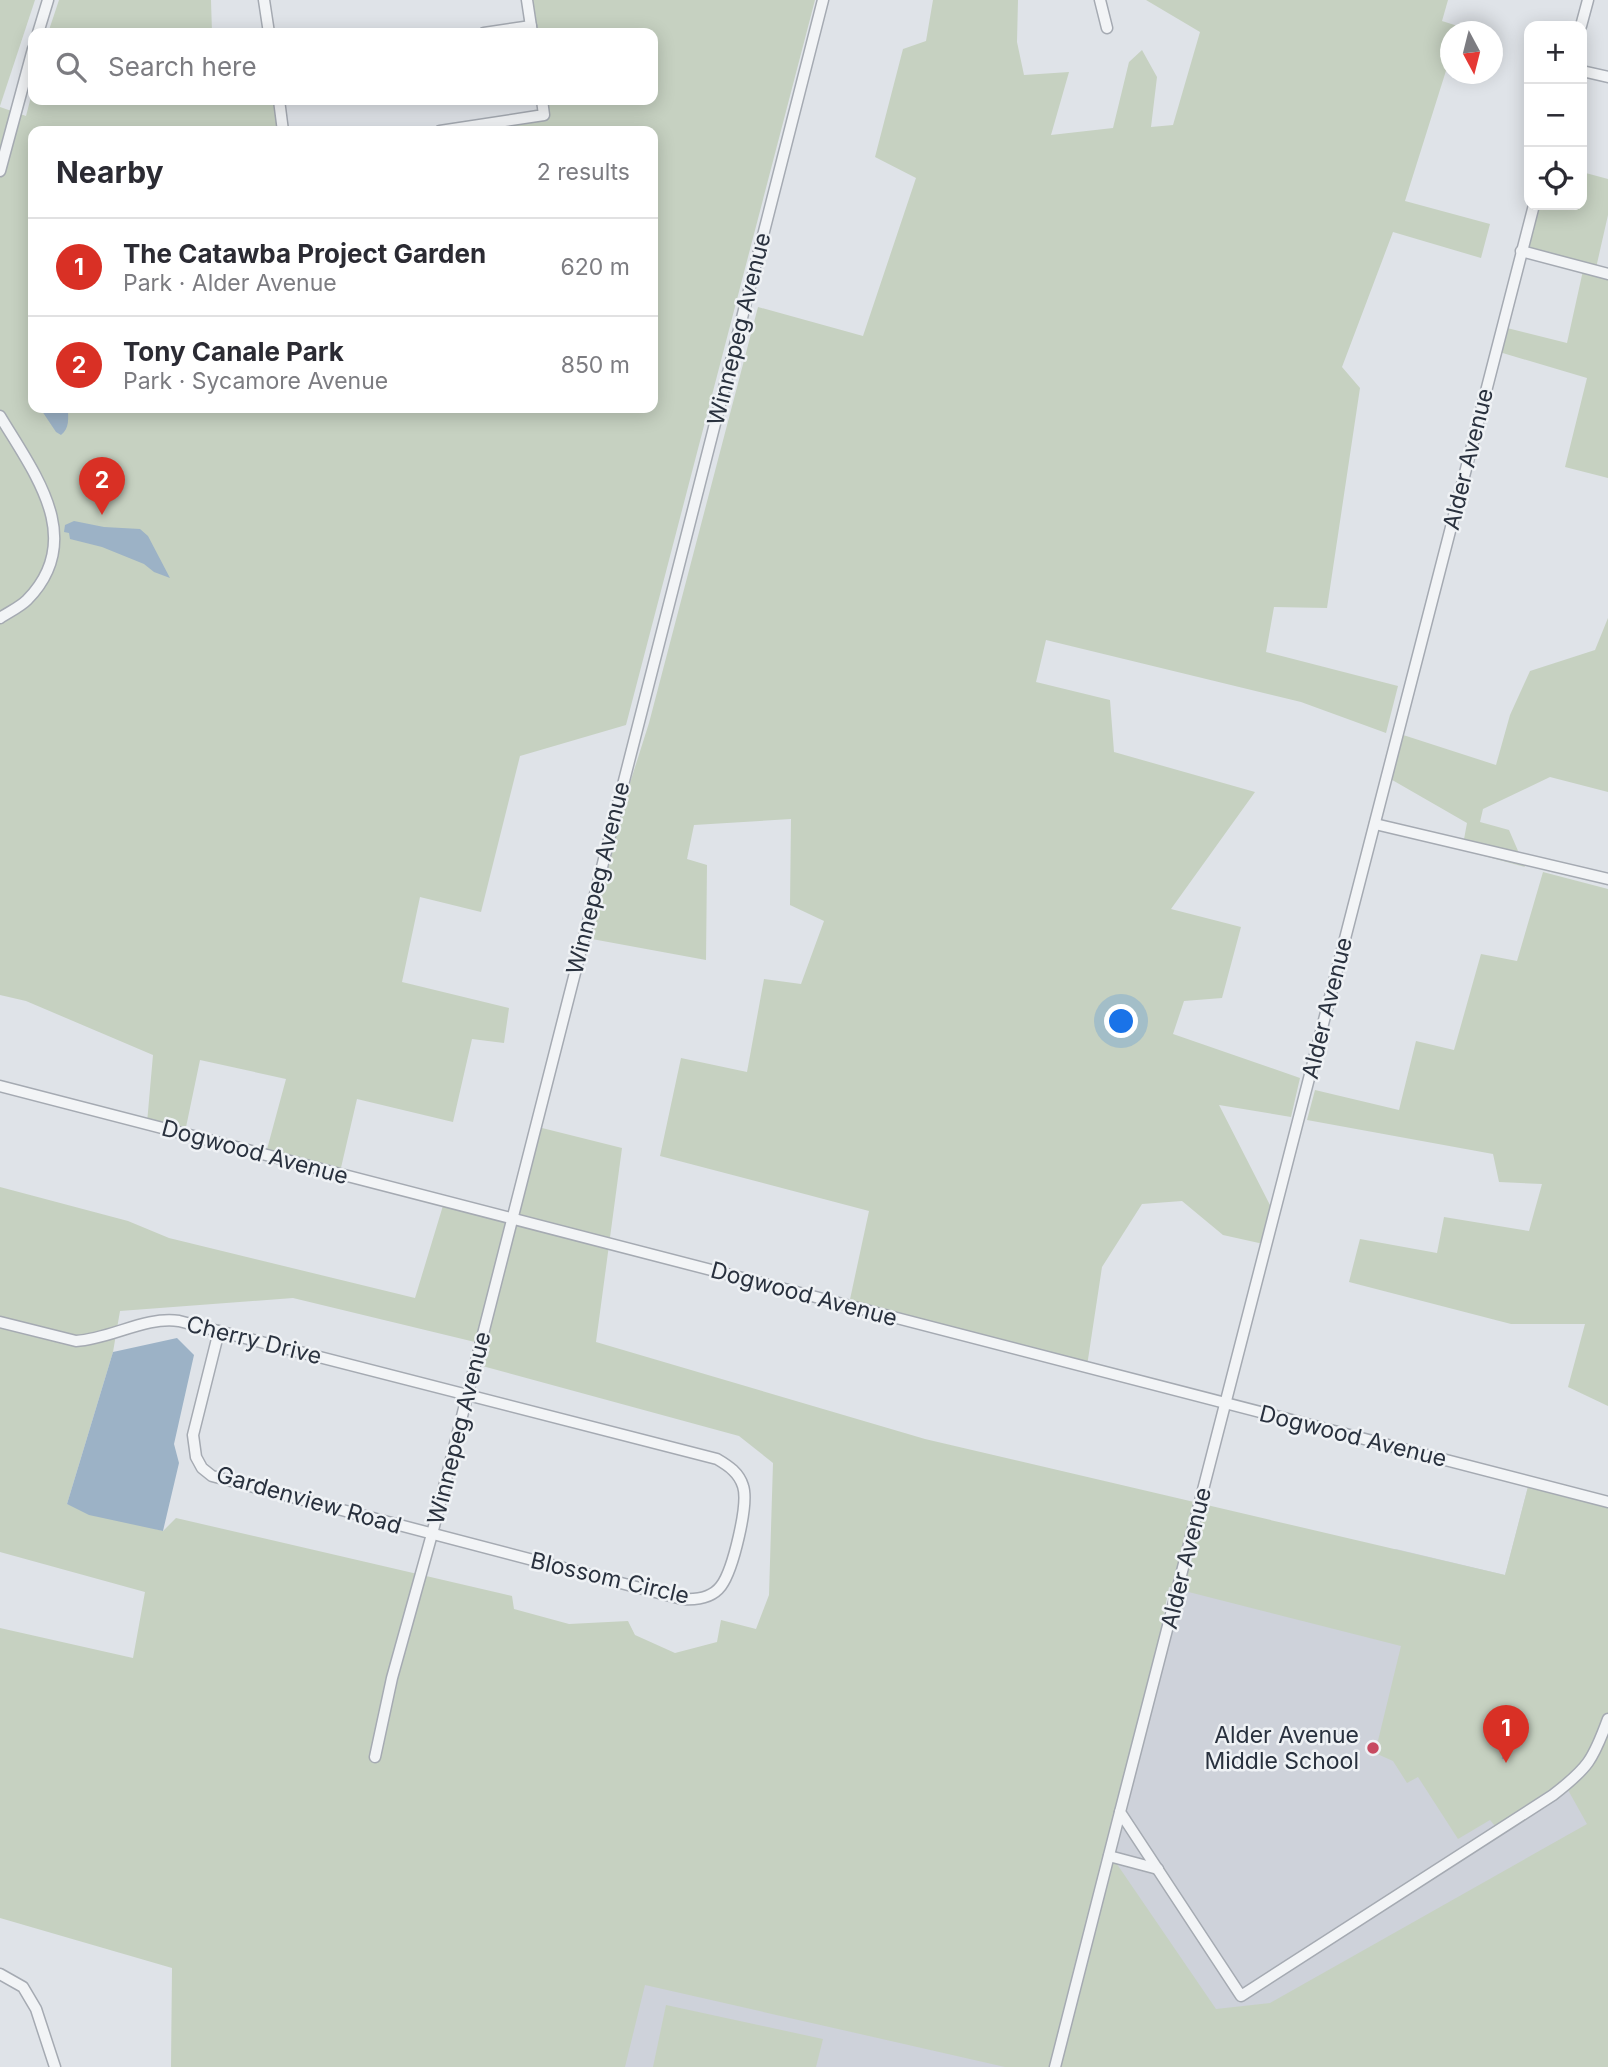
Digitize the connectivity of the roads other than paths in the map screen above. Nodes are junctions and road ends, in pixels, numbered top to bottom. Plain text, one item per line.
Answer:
1 (48, 0) edge
2 (264, 0) edge
3 (527, 0) edge
4 (823, 0) edge
5 (1100, 0) edge
6 (1588, 0) edge
7 (1582, 21) edge
8 (40, 28) edge
9 (268, 28) edge
10 (531, 28) edge
11 (1107, 29) dead end
12 (28, 68) edge
13 (1587, 72) edge
14 (1608, 77) edge
15 (280, 105) edge
16 (543, 105) edge
17 (282, 126) edge
18 (472, 126) edge
19 (0, 171) edge
20 (1533, 210) edge
21 (1521, 251) junction
22 (1608, 274) edge
23 (0, 416) edge
24 (0, 618) edge
25 (1375, 824) junction
26 (1608, 878) edge
27 (0, 1086) edge
28 (512, 1219) junction
29 (0, 1322) edge
30 (219, 1331) junction
31 (467, 1395) junction
32 (1225, 1403) junction
33 (1608, 1502) edge
34 (432, 1534) junction
35 (1608, 1719) edge
36 (375, 1757) dead end
37 (1121, 1812) junction
38 (1109, 1856) junction
39 (1158, 1869) junction
40 (0, 1974) edge
41 (55, 2067) edge
42 (1055, 2067) edge

1 - 8 street
2 - 9 street
3 - 10 street
4 - 28 street, Winnepeg Avenue
5 - 11 street
6 - 7 street
12 - 19 street
13 - 14 street
15 - 17 street
16 - 18 street
20 - 21 street, Alder Avenue
21 - 22 street
21 - 25 street, Alder Avenue
23 - 24 street
25 - 26 street
25 - 32 street, Alder Avenue
27 - 28 street, Dogwood Avenue
28 - 31 street, Winnepeg Avenue
28 - 32 street, Dogwood Avenue
29 - 30 street, Cherry Drive
30 - 31 street, Cherry Drive
30 - 34 street, Gardenview Road
31 - 34 street, Winnepeg Avenue
31 - 34 street, Blossom Circle
32 - 33 street, Dogwood Avenue
32 - 37 street, Alder Avenue
34 - 36 street, Winnepeg Avenue
35 - 39 street
37 - 38 street, Alder Avenue
37 - 39 street
38 - 39 street
38 - 42 street, Alder Avenue
40 - 41 street

